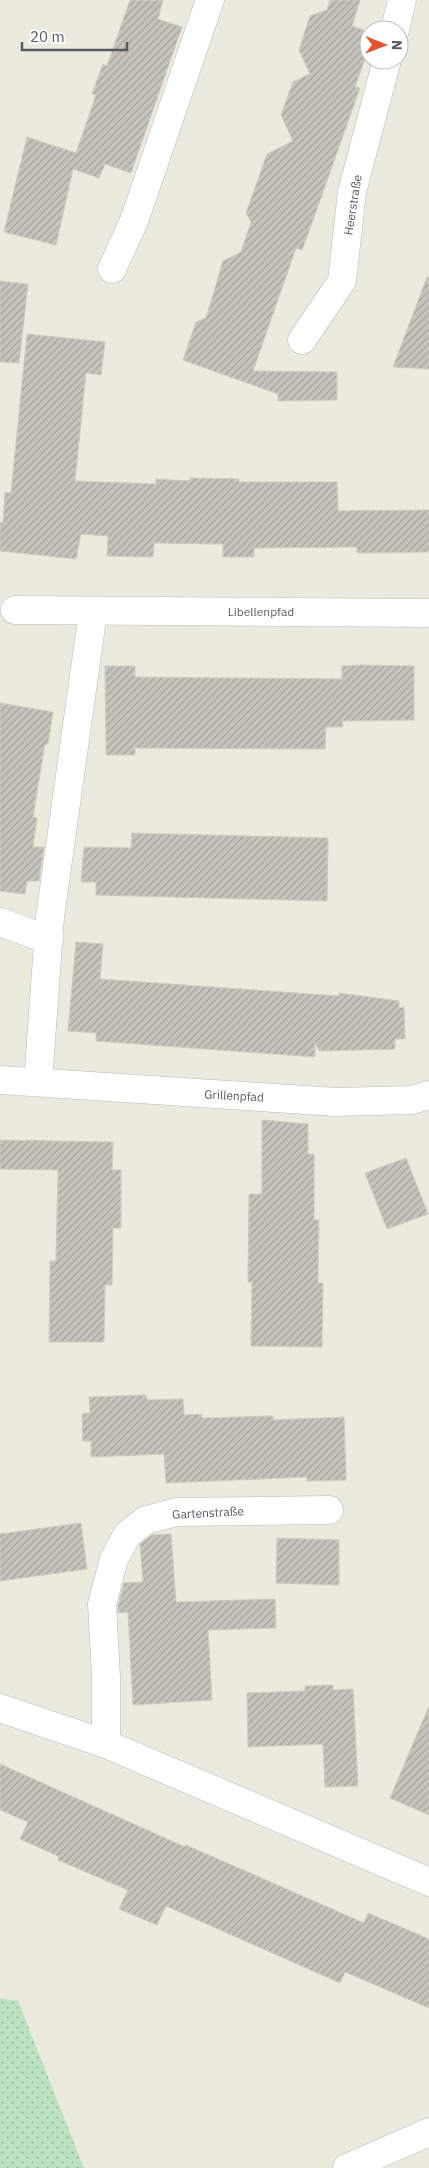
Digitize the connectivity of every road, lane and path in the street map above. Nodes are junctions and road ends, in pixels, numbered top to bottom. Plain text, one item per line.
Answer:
1 (210, 0) edge
2 (402, 0) edge
3 (397, 20) edge
4 (384, 70) edge
5 (112, 269) dead end
6 (302, 340) dead end
7 (15, 610) dead end
8 (93, 612) junction
9 (429, 613) edge
10 (0, 922) edge
11 (50, 928) junction
12 (0, 1080) edge
13 (38, 1082) junction
14 (429, 1095) edge
15 (329, 1510) dead end
16 (0, 1708) edge
17 (106, 1744) junction
18 (429, 1882) edge
19 (429, 2132) edge
20 (346, 2168) edge

1 - 5 street
2 - 3 street
4 - 6 street, Heerstraße
7 - 8 street, Libellenpfad
8 - 9 street, Libellenpfad
8 - 11 street
10 - 11 street
11 - 13 street
12 - 13 street, Grillenpfad
13 - 14 street, Grillenpfad
15 - 17 street, Gartenstraße
16 - 17 street
17 - 18 street
19 - 20 street

